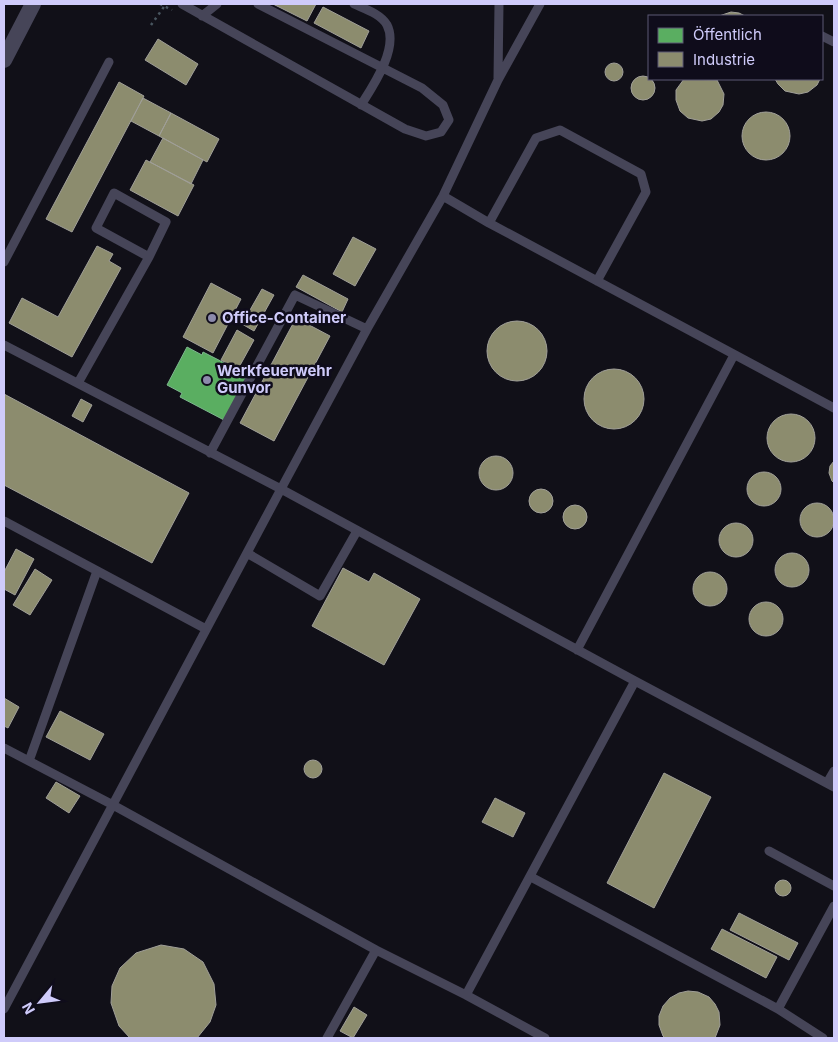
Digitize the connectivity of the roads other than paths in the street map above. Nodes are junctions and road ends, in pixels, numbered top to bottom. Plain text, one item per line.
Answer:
1 (33, 4) edge
2 (182, 4) edge
3 (217, 4) edge
4 (258, 4) edge
5 (354, 4) edge
6 (499, 4) edge
7 (540, 4) edge
8 (202, 16) junction
9 (4, 60) edge
10 (108, 62) dead end
11 (384, 69) junction
12 (498, 80) junction
13 (361, 105) junction
14 (443, 196) junction
15 (489, 224) junction
16 (149, 257) junction
17 (4, 262) edge
18 (597, 281) junction
19 (367, 329) junction
20 (4, 345) edge
21 (734, 355) junction
22 (78, 383) junction
23 (834, 408) edge
24 (210, 453) junction
25 (281, 489) junction
26 (4, 521) edge
27 (357, 531) junction
28 (247, 554) junction
29 (97, 571) junction
30 (206, 629) junction
31 (577, 650) junction
32 (635, 681) junction
33 (4, 748) edge
34 (29, 761) junction
35 (834, 771) edge
36 (831, 785) edge
37 (113, 805) junction
38 (769, 851) dead end
39 (531, 877) junction
40 (834, 886) edge
41 (834, 906) edge
42 (376, 950) junction
43 (466, 995) junction
44 (4, 1009) edge
45 (778, 1009) junction
46 (327, 1038) edge
47 (545, 1038) edge
48 (823, 1038) edge

1 - 9 street
2 - 8 lane
3 - 8 lane
4 - 11 lane
5 - 11 lane
6 - 12 lane
7 - 12 lane
8 - 13 lane
10 - 17 lane
11 - 13 lane
11 - 13 lane
12 - 14 lane
14 - 15 lane
14 - 19 lane
15 - 18 lane
15 - 18 lane
16 - 16 lane
16 - 22 lane
18 - 21 lane
19 - 24 lane
19 - 25 lane
20 - 22 lane
21 - 23 lane
21 - 31 lane
22 - 24 lane
24 - 25 lane
25 - 27 lane
25 - 28 lane
26 - 29 lane
27 - 28 lane
27 - 31 lane
28 - 30 lane
29 - 30 lane
29 - 34 lane
30 - 37 lane
31 - 32 lane
32 - 36 lane
32 - 39 lane
33 - 34 lane
34 - 37 lane
35 - 36 lane
37 - 42 lane
37 - 44 lane
38 - 40 lane
39 - 43 lane
39 - 45 lane
41 - 45 lane
42 - 43 lane
42 - 46 lane
43 - 47 lane
45 - 48 lane

